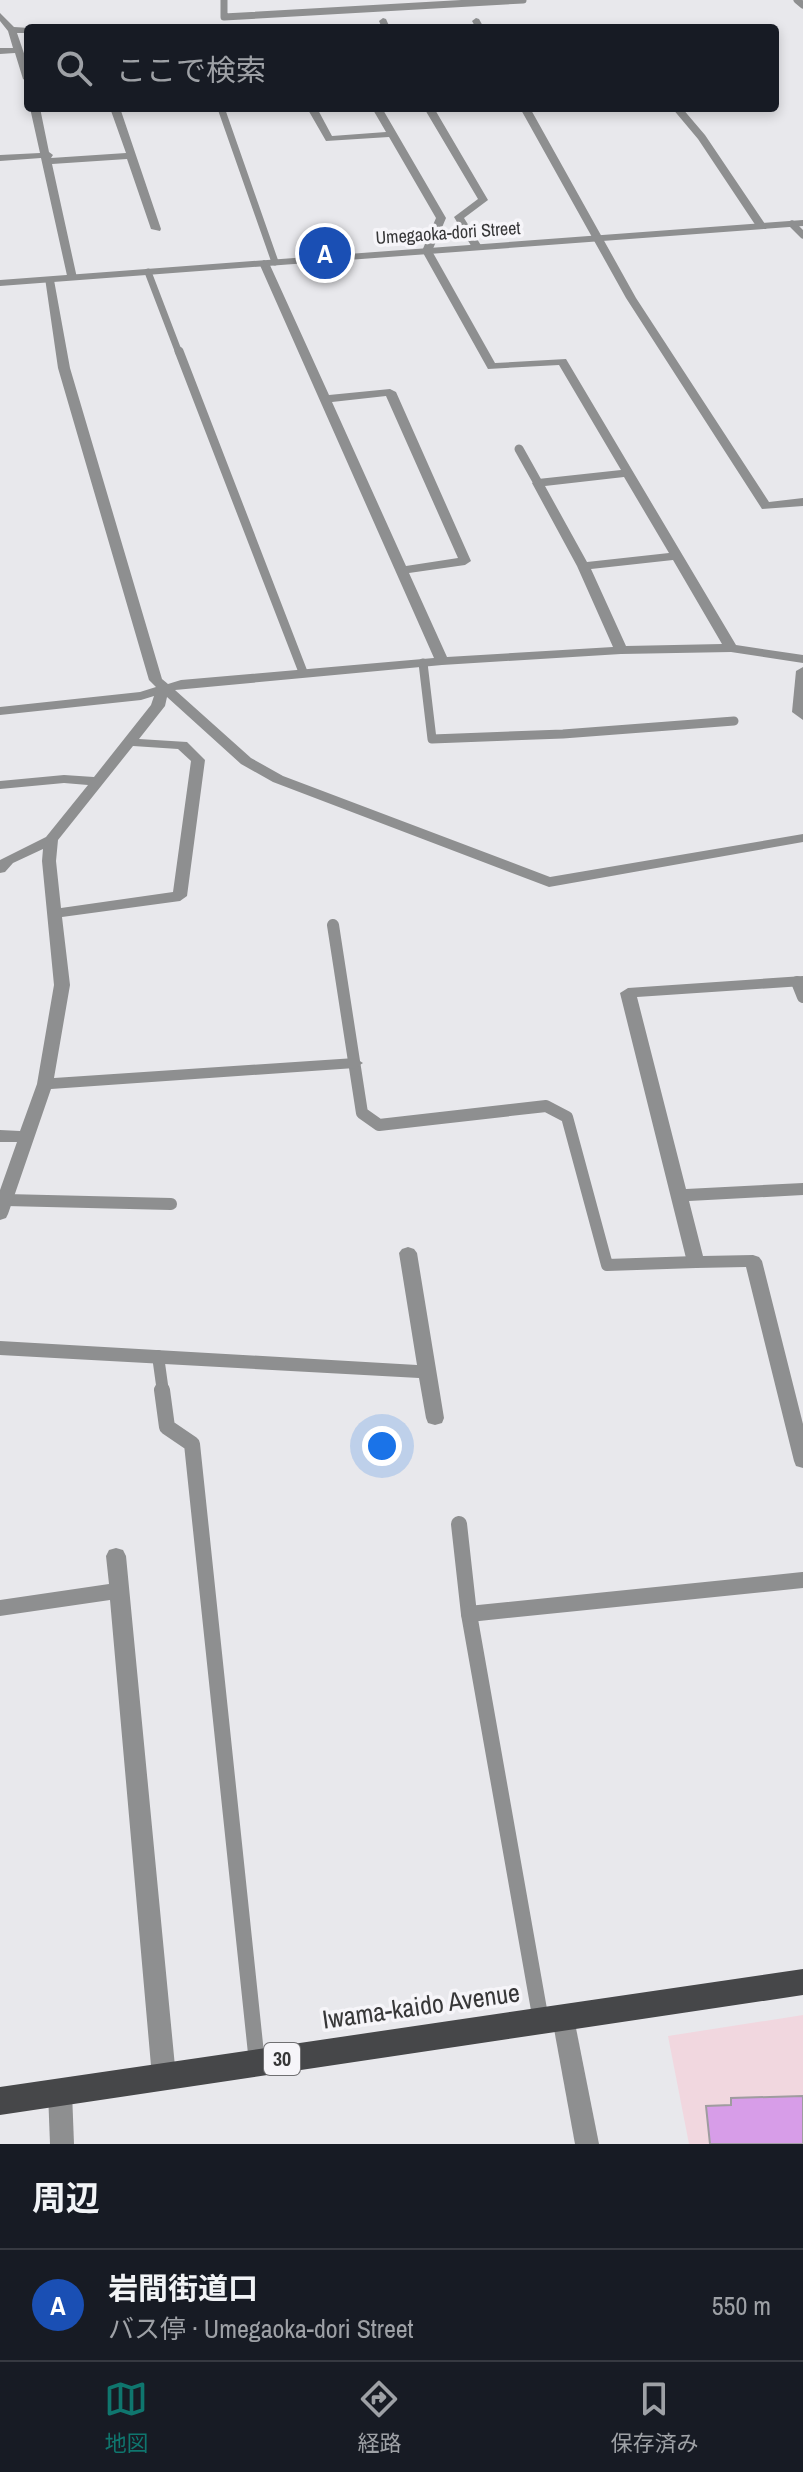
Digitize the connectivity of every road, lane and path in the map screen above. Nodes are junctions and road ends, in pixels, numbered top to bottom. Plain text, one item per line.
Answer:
1 (224, 0) edge
2 (523, 0) edge
3 (797, 0) edge
4 (803, 5) edge
5 (0, 16) edge
6 (12, 30) junction
7 (24, 30) edge
8 (18, 50) junction
9 (0, 51) edge
10 (24, 67) edge
11 (36, 112) edge
12 (116, 112) edge
13 (222, 112) edge
14 (314, 112) edge
15 (379, 112) edge
16 (431, 112) edge
17 (527, 112) edge
18 (680, 112) edge
19 (392, 134) junction
20 (130, 156) junction
21 (0, 158) edge
22 (48, 158) junction
23 (798, 224) edge
24 (762, 227) junction
25 (156, 229) dead end
26 (803, 235) edge
27 (597, 239) junction
28 (477, 247) junction
29 (427, 251) junction
30 (270, 263) junction
31 (148, 272) junction
32 (72, 278) junction
33 (49, 280) junction
34 (0, 283) edge
35 (325, 399) junction
36 (519, 449) dead end
37 (629, 473) junction
38 (538, 483) junction
39 (803, 502) edge
40 (678, 556) junction
41 (583, 566) junction
42 (401, 570) junction
43 (731, 648) junction
44 (621, 650) junction
45 (803, 659) edge
46 (442, 661) junction
47 (423, 663) junction
48 (803, 671) edge
49 (303, 672) junction
50 (163, 689) junction
51 (0, 711) edge
52 (803, 716) edge
53 (734, 721) dead end
54 (128, 742) junction
55 (99, 781) junction
56 (0, 785) edge
57 (803, 838) edge
58 (51, 840) junction
59 (3, 863) edge
60 (54, 914) junction
61 (333, 925) dead end
62 (801, 987) edge
63 (355, 1063) junction
64 (45, 1084) junction
65 (0, 1136) edge
66 (27, 1137) junction
67 (803, 1189) edge
68 (681, 1195) junction
69 (171, 1204) dead end
70 (3, 1207) edge
71 (408, 1253) dead end
72 (696, 1262) junction
73 (0, 1348) edge
74 (158, 1356) junction
75 (426, 1372) junction
76 (435, 1418) dead end
77 (803, 1461) edge
78 (459, 1524) dead end
79 (116, 1556) dead end
80 (803, 1580) edge
81 (118, 1591) junction
82 (0, 1608) edge
83 (469, 1614) junction
84 (803, 1982) edge
85 (552, 2019) junction
86 (257, 2063) junction
87 (164, 2077) junction
88 (60, 2092) junction
89 (0, 2101) edge
90 (62, 2144) edge
91 (587, 2144) edge

1 - 2 lane
3 - 4 lane
5 - 6 street
6 - 7 street
6 - 8 street
8 - 9 street
8 - 10 street
11 - 22 street
12 - 20 street
13 - 30 lane
14 - 19 street
15 - 19 street
16 - 28 street
17 - 27 street
18 - 24 street
19 - 29 street
20 - 22 street
20 - 25 street
21 - 22 street
22 - 32 street
23 - 24 street, Umegaoka-dori Street
23 - 26 lane
24 - 27 street, Umegaoka-dori Street
27 - 28 street, Umegaoka-dori Street
27 - 39 street
28 - 29 street, Umegaoka-dori Street
29 - 30 street, Umegaoka-dori Street
29 - 37 street
30 - 31 street, Umegaoka-dori Street
30 - 35 street
31 - 32 street, Umegaoka-dori Street
31 - 49 lane
32 - 33 street, Umegaoka-dori Street
33 - 34 street, Umegaoka-dori Street
33 - 50 street
35 - 42 street
35 - 42 street
36 - 38 lane
37 - 38 street
37 - 40 street
38 - 41 street
40 - 41 street
40 - 43 street
41 - 44 street
42 - 46 street
43 - 44 street
43 - 45 street
44 - 46 street
46 - 47 street
47 - 49 street
47 - 53 lane
48 - 52 street
49 - 50 street
50 - 51 street
50 - 54 street
50 - 57 street
54 - 55 street
54 - 60 street
55 - 56 street
55 - 58 street
58 - 59 street
58 - 60 street
60 - 64 street
61 - 63 lane
62 - 68 street
63 - 64 street
63 - 72 lane
64 - 66 street
65 - 66 street
66 - 70 street
67 - 68 street
68 - 72 street
69 - 70 lane
71 - 75 street
72 - 77 street
73 - 74 street
74 - 75 street
74 - 86 lane
75 - 76 street
78 - 83 lane
79 - 81 street
80 - 83 lane
81 - 82 street
81 - 87 street
83 - 85 lane
84 - 85 main road, Iwama-kaido Avenue / 30
85 - 86 main road, Iwama-kaido Avenue / 30
85 - 91 street
86 - 87 main road, Iwama-kaido Avenue / 30
87 - 88 main road, Iwama-kaido Avenue / 30
88 - 89 main road, Iwama-kaido Avenue / 30
88 - 90 street

